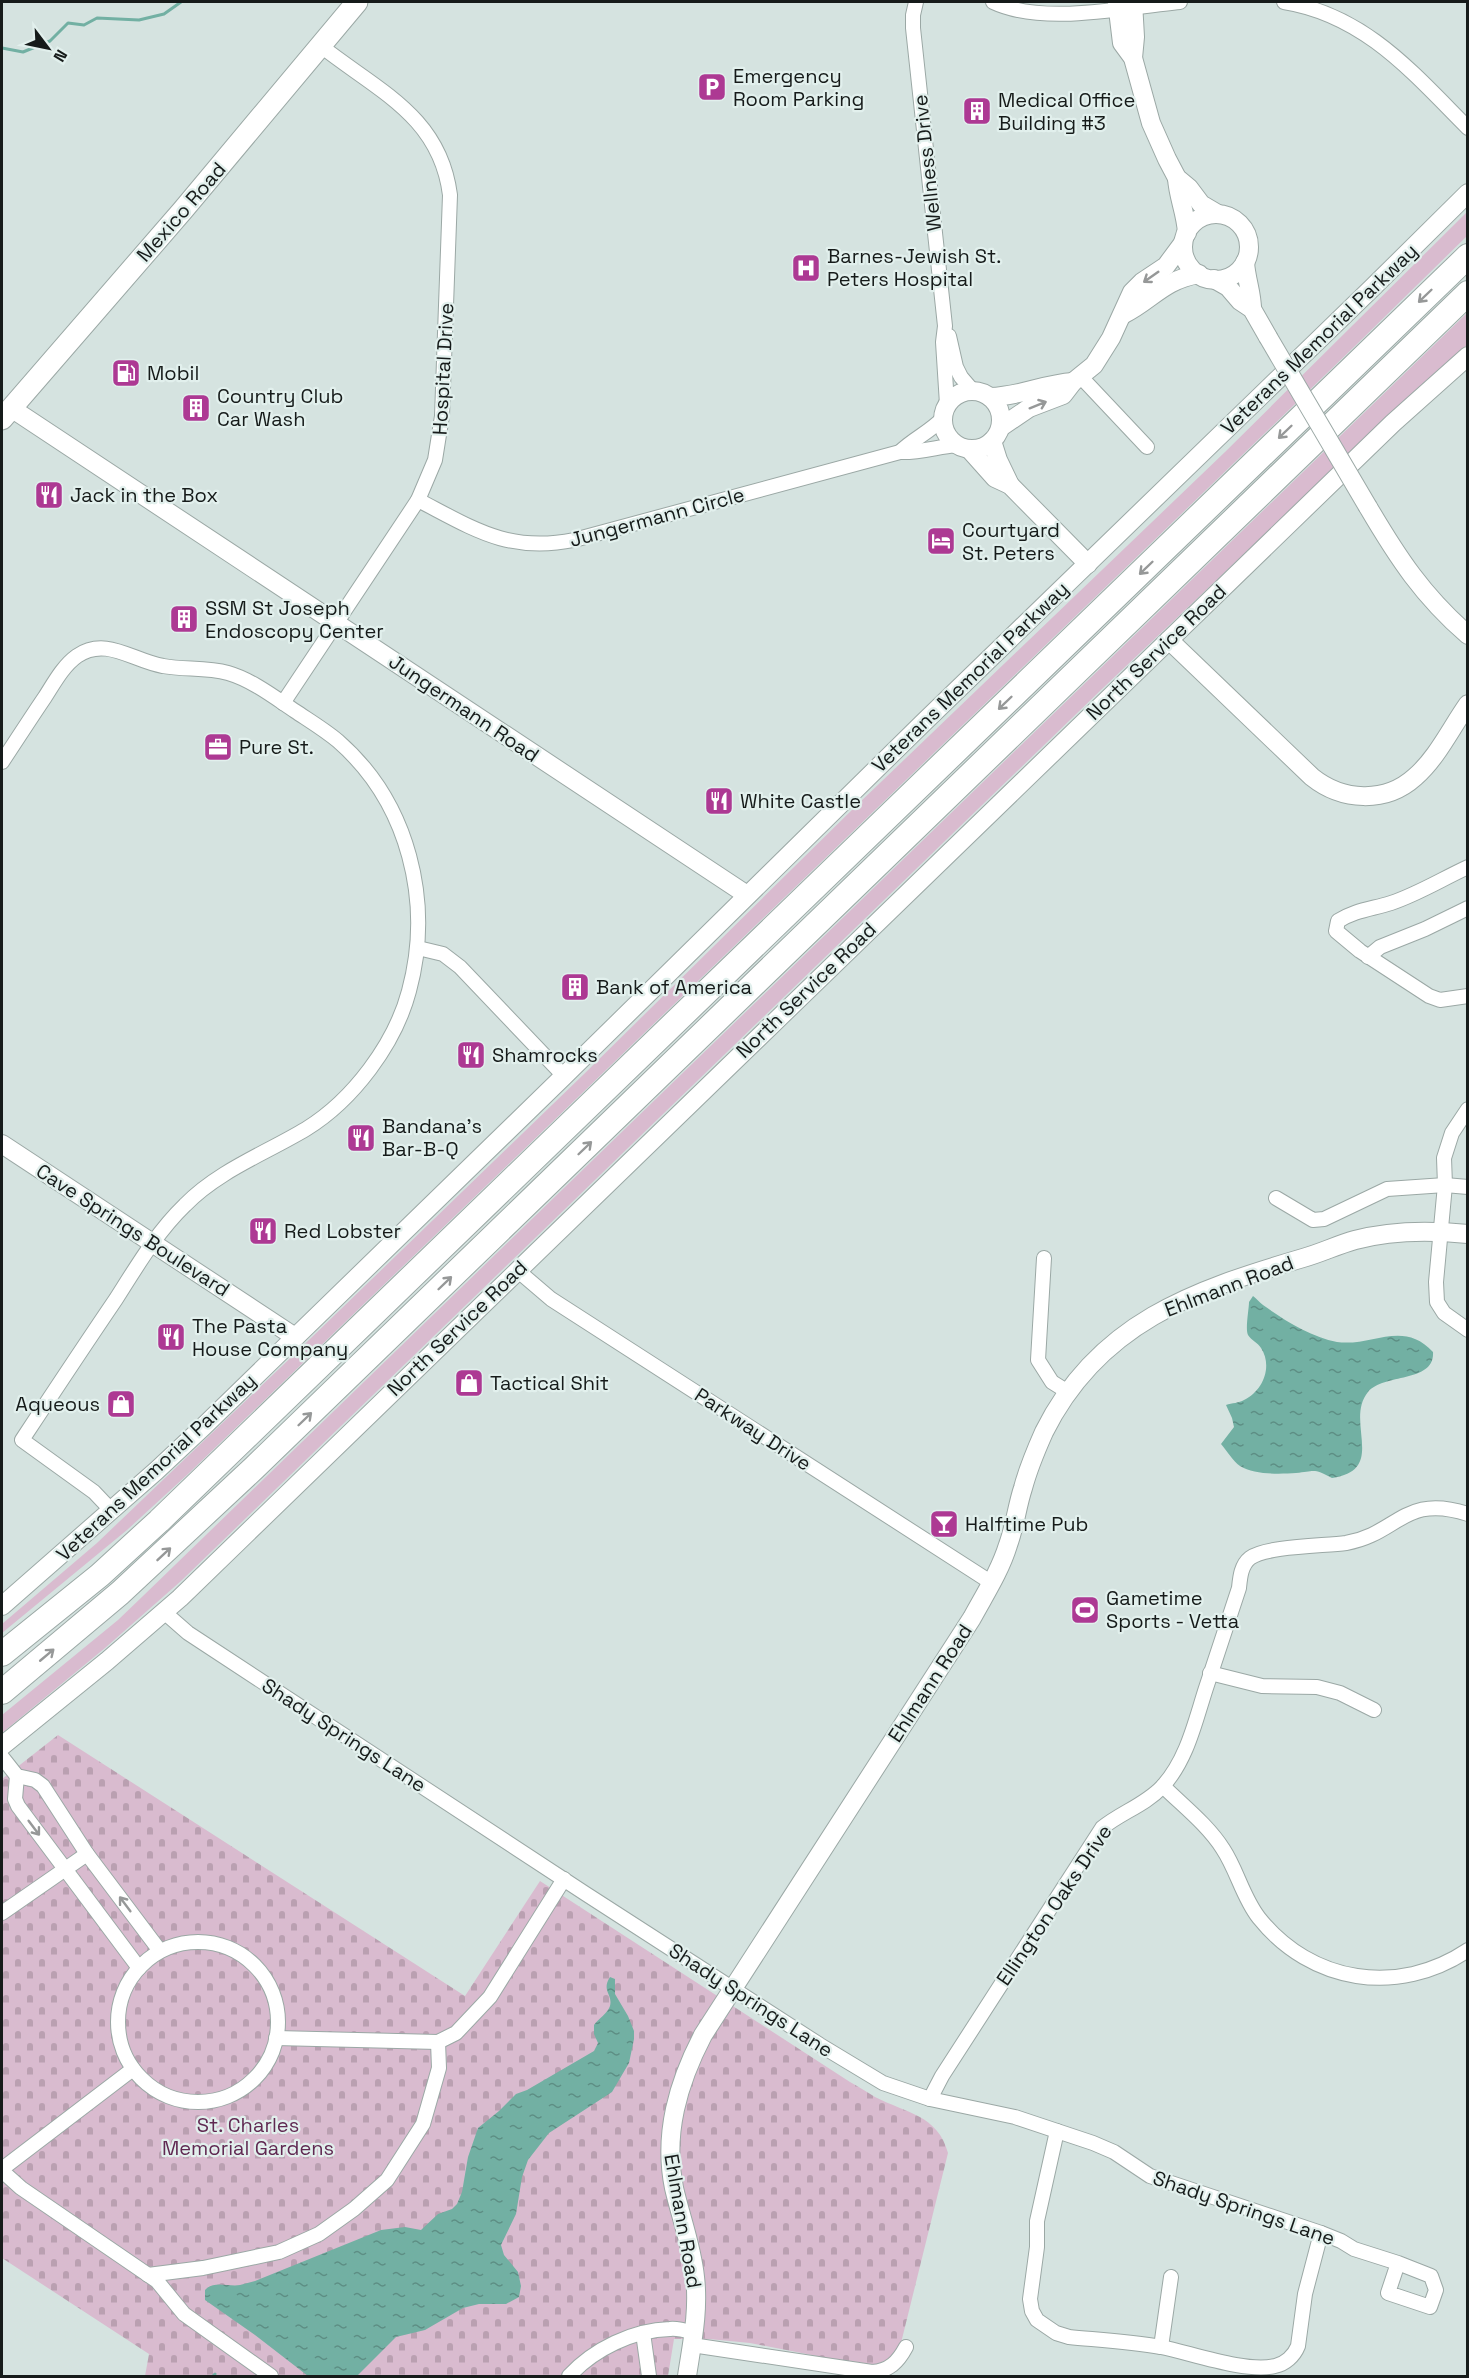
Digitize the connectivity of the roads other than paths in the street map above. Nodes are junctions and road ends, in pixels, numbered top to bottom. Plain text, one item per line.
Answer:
1 (357, 2) edge
2 (916, 2) edge
3 (993, 2) edge
4 (1180, 2) edge
5 (1284, 2) edge
6 (1125, 4) edge
7 (321, 46) junction
8 (1467, 128) edge
9 (1177, 178) junction
10 (1467, 193) edge
11 (1218, 214) junction
12 (1185, 238) junction
13 (1467, 256) edge
14 (1245, 262) junction
15 (1207, 277) junction
16 (1467, 293) edge
17 (1252, 309) junction
18 (1124, 314) junction
19 (945, 326) junction
20 (1467, 356) edge
21 (1077, 379) junction
22 (982, 394) junction
23 (5, 410) edge
24 (945, 411) junction
25 (996, 434) junction
26 (963, 447) junction
27 (1147, 447) dead end
28 (900, 452) junction
29 (1010, 485) junction
30 (418, 500) junction
31 (1088, 564) junction
32 (336, 623) junction
33 (1467, 635) edge
34 (1169, 640) junction
35 (283, 703) junction
36 (1467, 704) edge
37 (2, 762) edge
38 (1467, 867) edge
39 (747, 895) junction
40 (1467, 908) edge
41 (418, 948) junction
42 (1368, 957) junction
43 (1467, 996) edge
44 (564, 1076) junction
45 (1467, 1109) edge
46 (2, 1144) edge
47 (1445, 1185) junction
48 (1467, 1187) edge
49 (1276, 1198) dead end
50 (1439, 1232) junction
51 (1467, 1234) edge
52 (153, 1243) junction
53 (1044, 1258) dead end
54 (517, 1270) junction
55 (1467, 1330) edge
56 (295, 1337) junction
57 (1068, 1392) junction
58 (112, 1511) junction
59 (1467, 1514) edge
60 (992, 1583) junction
61 (2, 1606) edge
62 (164, 1612) junction
63 (2, 1654) edge
64 (1210, 1673) junction
65 (2, 1692) edge
66 (1374, 1710) dead end
67 (2, 1746) edge
68 (2, 1757) edge
69 (17, 1776) junction
70 (1163, 1786) junction
71 (87, 1854) junction
72 (65, 1869) junction
73 (564, 1880) junction
74 (2, 1913) edge
75 (160, 1951) junction
76 (1465, 1956) edge
77 (139, 1968) junction
78 (734, 1988) junction
79 (276, 2038) junction
80 (438, 2042) junction
81 (133, 2069) junction
82 (930, 2099) junction
83 (1057, 2131) junction
84 (2, 2170) edge
85 (1321, 2233) junction
86 (1398, 2263) dead end
87 (148, 2275) junction
88 (1171, 2277) dead end
89 (643, 2333) junction
90 (693, 2339) junction
91 (906, 2347) dead end
92 (1161, 2347) junction
93 (271, 2376) edge
94 (569, 2376) edge
95 (649, 2376) edge
96 (687, 2376) edge

1 - 7 main road, Mexico Road
2 - 19 street, Wellness Drive
3 - 6 street
4 - 6 street
5 - 8 street
6 - 9 street
7 - 23 main road, Mexico Road
7 - 30 street, Hospital Drive
9 - 11 street
9 - 12 street
10 - 31 street, Veterans Memorial Parkway
11 - 12 street
11 - 14 street
12 - 15 street
12 -> 18 street
13 -> 63 highway
14 - 15 street
14 - 17 street
15 - 17 street
15 - 18 street
65 -> 16 highway
17 - 33 street, bridge
18 - 21 street
19 - 22 street, Wellness Drive
19 - 24 street, Wellness Drive
20 - 34 street, North Service Road
21 - 22 street
25 -> 21 street
21 - 27 street
22 - 24 street
22 - 25 street
23 - 32 street, Jungermann Road
24 - 26 street
24 - 28 street, Jungermann Circle
25 - 26 street
25 - 29 street
26 - 28 street, Jungermann Circle
26 - 29 street
28 - 30 street, Jungermann Circle
29 - 31 street
30 - 32 street, Hospital Drive
31 - 39 street, Veterans Memorial Parkway
32 - 35 street, Hospital Drive
32 - 39 street, Jungermann Road
34 - 36 street
34 - 54 street, North Service Road
35 - 37 street
35 - 41 street
38 - 42 street
39 - 44 street, Veterans Memorial Parkway
40 - 42 street
41 - 44 street
41 - 52 street
42 - 43 street
44 - 56 street, Veterans Memorial Parkway
45 - 47 street
46 - 52 street, Cave Springs Boulevard
47 - 48 street
47 - 49 street
47 - 50 street
50 - 51 street, Ehlmann Road
50 - 55 street
50 - 57 street, Ehlmann Road
52 - 56 street, Cave Springs Boulevard
52 - 58 street
53 - 57 street
54 - 60 street, Parkway Drive
54 - 62 street, North Service Road
56 - 58 street, Veterans Memorial Parkway
57 - 60 street, Ehlmann Road
58 - 61 street, Veterans Memorial Parkway
59 - 64 street, Ellington Oaks Drive
60 - 78 street, Ehlmann Road
62 - 67 street, North Service Road
62 - 73 street, Shady Springs Lane
64 - 66 street
64 - 70 street, Ellington Oaks Drive
68 - 69 street
69 - 71 street
69 -> 72 street
70 - 76 street
70 - 82 street, Ellington Oaks Drive
71 - 72 street
75 -> 71 street
72 - 74 street
72 - 77 street
73 - 78 street, Shady Springs Lane
73 - 80 street
75 - 77 street
75 - 79 street
77 - 81 street
78 - 82 street, Shady Springs Lane
78 - 90 street, Ehlmann Road
79 - 80 street
79 - 81 street
80 - 87 street
81 - 84 street
82 - 83 street, Shady Springs Lane
83 - 85 street, Shady Springs Lane
83 - 92 street
84 - 87 street
85 - 86 street, Shady Springs Lane
85 - 92 street
87 - 93 street
88 - 92 street
89 - 90 street
89 - 94 street
89 - 95 street
90 - 91 street
90 - 96 street, Ehlmann Road

